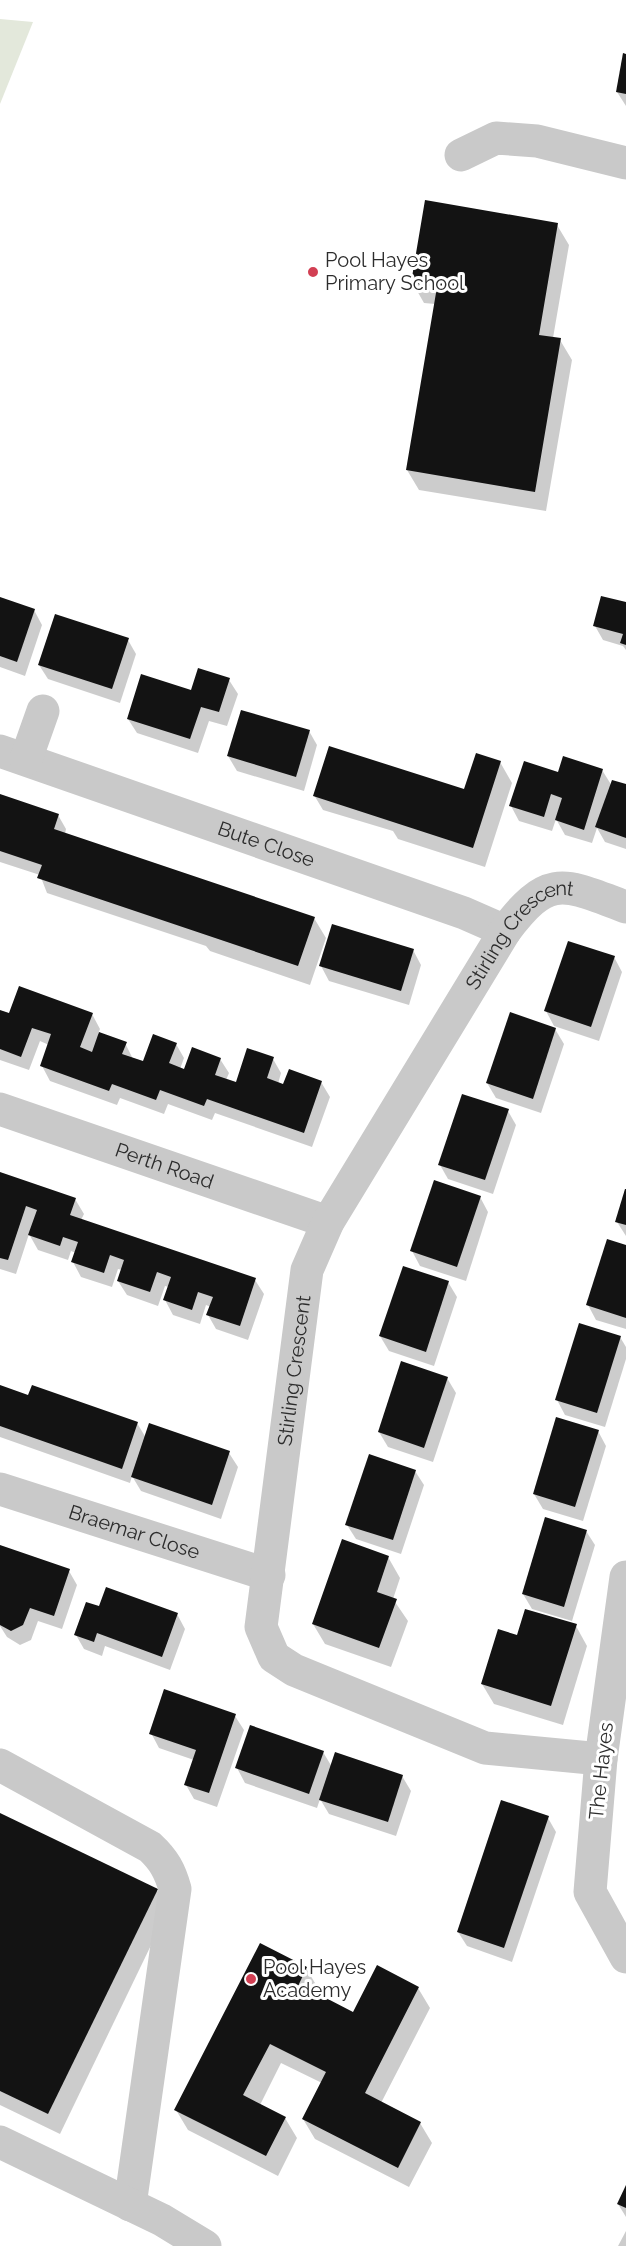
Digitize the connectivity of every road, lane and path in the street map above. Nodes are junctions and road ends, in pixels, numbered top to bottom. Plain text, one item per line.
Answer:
1 (461, 155) dead end
2 (626, 163) edge
3 (43, 711) dead end
4 (13, 755) edge
5 (626, 907) edge
6 (505, 930) junction
7 (0, 1109) edge
8 (328, 1222) junction
9 (0, 1489) edge
10 (268, 1575) junction
11 (626, 1577) edge
12 (621, 1636) edge
13 (601, 1759) junction
14 (0, 1765) edge
15 (626, 1957) edge
16 (0, 2142) edge
17 (130, 2205) junction
18 (205, 2246) edge

1 - 2 street
3 - 4 street, Bute Close
4 - 6 street, Bute Close
5 - 6 street, Stirling Crescent
6 - 8 street, Stirling Crescent
7 - 8 street, Perth Road
8 - 10 street, Stirling Crescent
9 - 10 street, Braemar Close
10 - 13 street, Stirling Crescent
11 - 12 street, The Hayes
12 - 13 street, The Hayes
13 - 15 street, The Hayes
14 - 17 street
16 - 17 street
17 - 18 street

